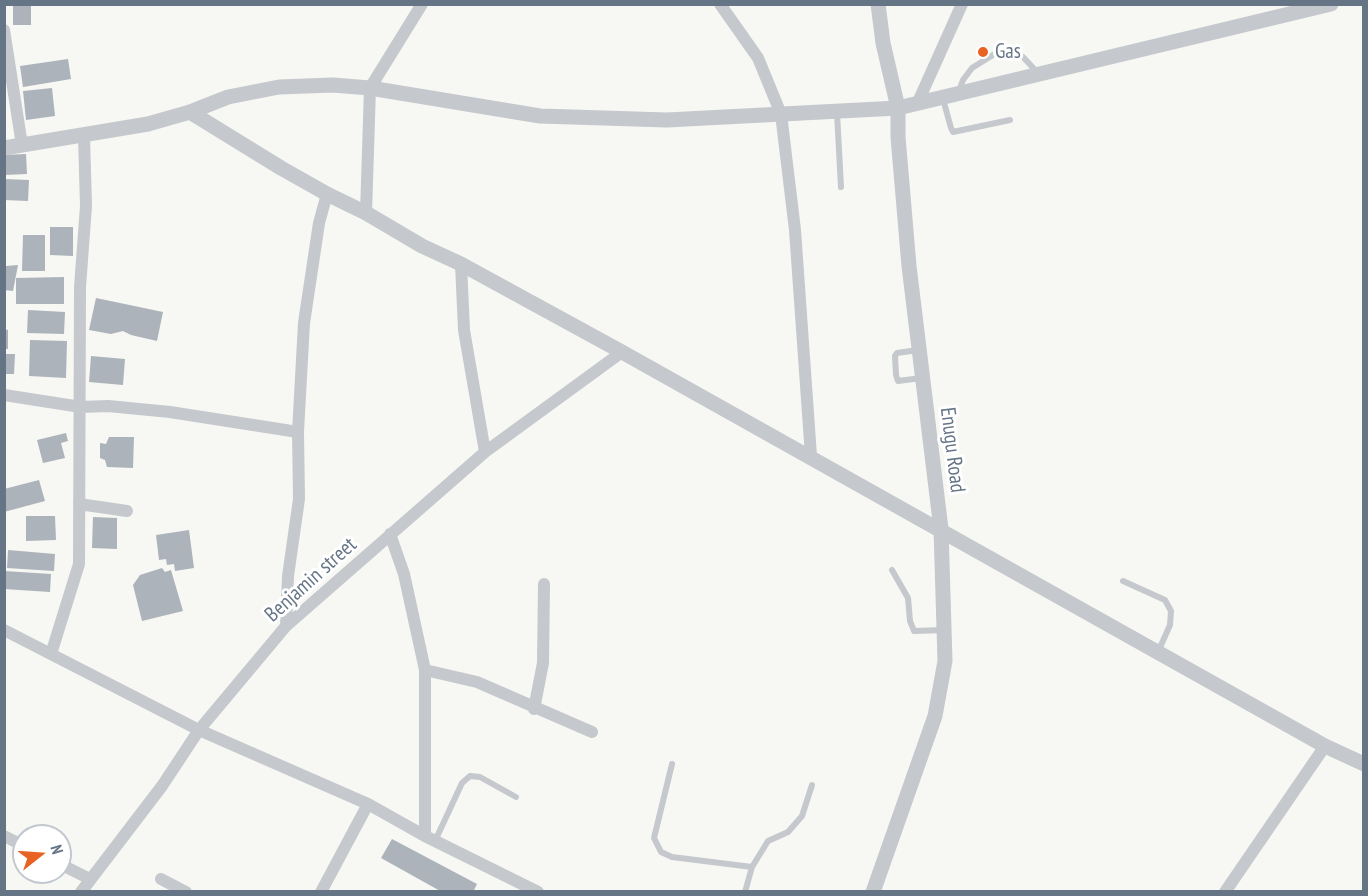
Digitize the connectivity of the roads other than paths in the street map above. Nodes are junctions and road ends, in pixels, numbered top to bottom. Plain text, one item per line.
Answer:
1 (422, 4) edge
2 (720, 4) edge
3 (878, 4) edge
4 (962, 4) edge
5 (1331, 4) edge
6 (4, 30) edge
7 (1039, 75) junction
8 (370, 88) junction
9 (950, 97) junction
10 (918, 102) junction
11 (898, 108) junction
12 (190, 112) junction
13 (837, 112) junction
14 (782, 114) junction
15 (1010, 120) dead end
16 (84, 136) junction
17 (22, 145) junction
18 (4, 148) edge
19 (841, 187) dead end
20 (327, 194) junction
21 (366, 213) junction
22 (461, 264) junction
23 (919, 350) junction
24 (622, 352) junction
25 (922, 378) junction
26 (4, 395) edge
27 (81, 407) junction
28 (297, 432) junction
29 (485, 452) junction
30 (811, 456) junction
31 (80, 504) junction
32 (127, 511) dead end
33 (941, 529) junction
34 (390, 534) junction
35 (892, 570) dead end
36 (1123, 581) dead end
37 (544, 584) dead end
38 (286, 626) junction
39 (4, 630) edge
40 (945, 630) junction
41 (1158, 652) junction
42 (51, 654) junction
43 (424, 670) junction
44 (534, 709) junction
45 (199, 730) junction
46 (591, 732) dead end
47 (1325, 746) junction
48 (672, 764) dead end
49 (1364, 764) edge
50 (812, 785) dead end
51 (516, 796) dead end
52 (368, 804) junction
53 (430, 838) junction
54 (752, 867) junction
55 (72, 870) edge
56 (90, 879) junction
57 (161, 879) dead end
58 (519, 887) edge
59 (81, 891) edge
60 (186, 891) edge
61 (321, 891) edge
62 (538, 891) edge
63 (745, 891) edge
64 (873, 891) edge
65 (1225, 891) edge

1 - 8 street
2 - 14 street
3 - 11 street, Enugu Road
4 - 10 street
5 - 7 street
6 - 17 street
7 - 9 street
7 - 9 lane
8 - 12 street
8 - 14 street
8 - 21 street
9 - 10 street
9 - 15 lane
10 - 11 street
11 - 13 street
11 - 23 street, Enugu Road
12 - 16 street
12 - 20 street
13 - 14 street
13 - 19 lane
14 - 30 street
16 - 17 street
16 - 27 street
17 - 18 street
20 - 21 street
20 - 28 street
21 - 22 street
22 - 24 street
22 - 29 street
23 - 25 street, Enugu Road
23 - 25 lane
24 - 29 street, Benjamin street
24 - 30 street
25 - 33 street, Enugu Road
26 - 27 street
27 - 28 street
27 - 31 street
28 - 38 street
29 - 34 street, Benjamin street
30 - 33 street
31 - 32 street
31 - 42 street
33 - 40 street, Enugu Road
33 - 41 street
34 - 38 street, Benjamin street
34 - 43 street
35 - 40 lane
36 - 41 lane
37 - 44 street
38 - 45 street, Benjamin street
39 - 42 street
40 - 64 street, Enugu Road
41 - 47 street
42 - 45 street
43 - 44 street
43 - 53 street
44 - 46 street
45 - 52 street
45 - 56 street, Benjamin street
47 - 49 street
47 - 65 street
48 - 54 lane
50 - 54 lane
51 - 53 lane
52 - 53 street
52 - 61 street
53 - 58 street
54 - 63 lane
55 - 56 street
56 - 59 street, Benjamin street
57 - 60 street
58 - 62 street

